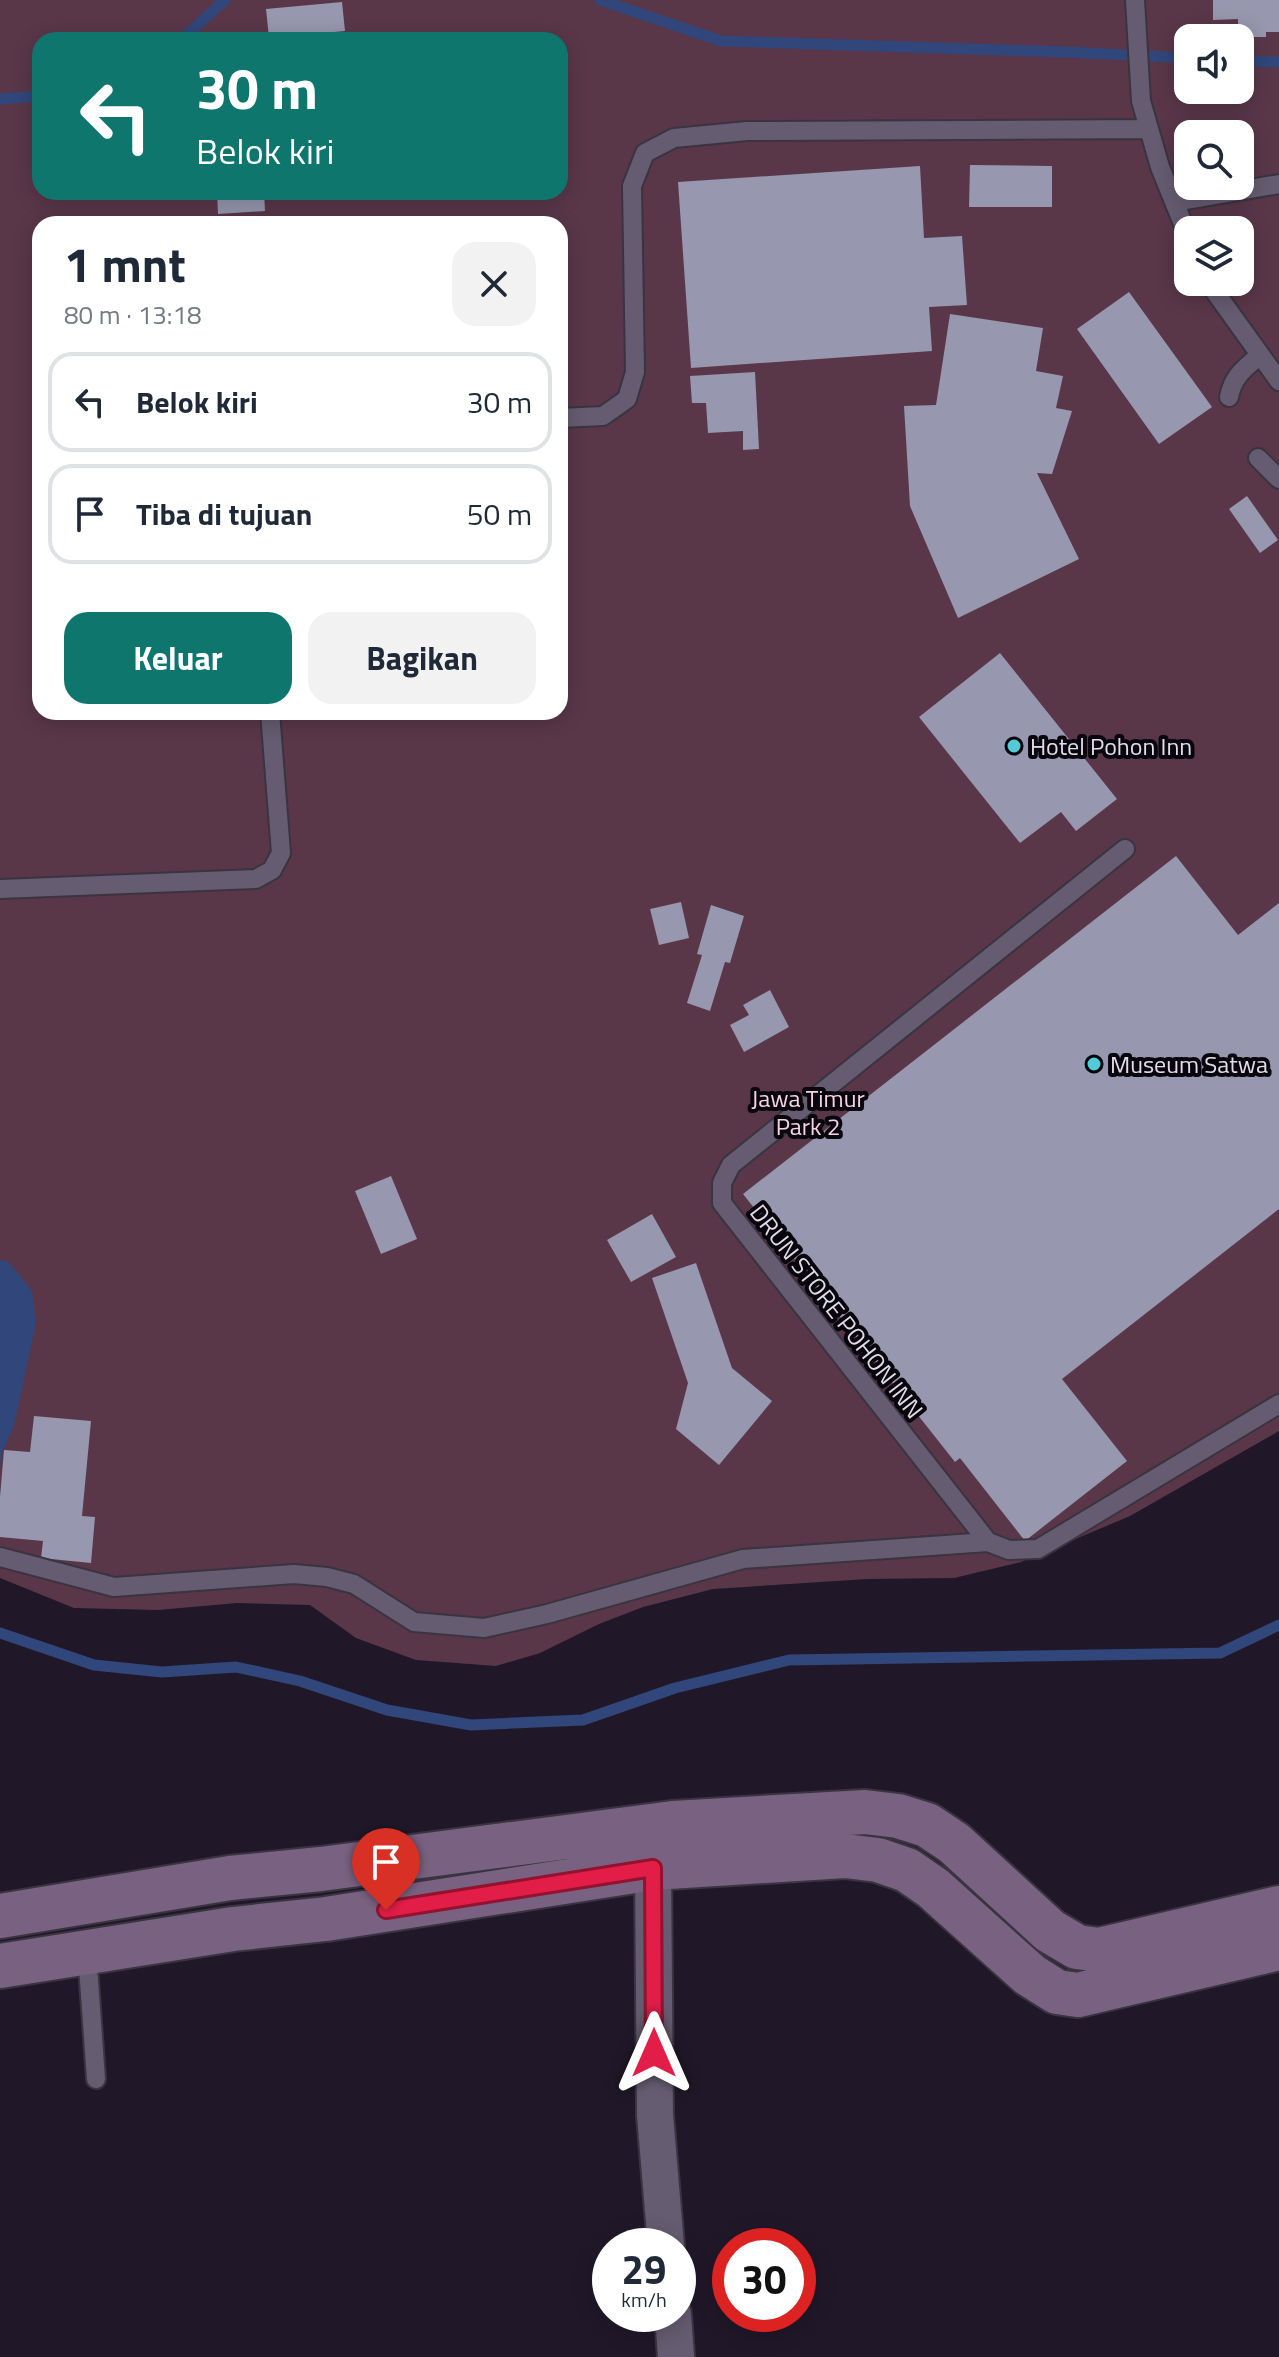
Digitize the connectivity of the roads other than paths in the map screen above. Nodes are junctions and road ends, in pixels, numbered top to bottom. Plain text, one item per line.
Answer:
1 (1135, 0) edge
2 (1148, 129) junction
3 (1279, 184) edge
4 (1175, 202) junction
5 (1180, 216) edge
6 (1218, 296) edge
7 (1260, 355) junction
8 (1279, 381) edge
9 (1229, 397) dead end
10 (568, 418) edge
11 (1258, 458) dead end
12 (1279, 479) edge
13 (271, 720) edge
14 (1125, 849) dead end
15 (0, 889) edge
16 (1279, 1404) edge
17 (988, 1542) junction
18 (0, 1557) edge
19 (653, 1868) junction
20 (321, 1869) junction
21 (230, 1878) junction
22 (1279, 1908) edge
23 (0, 1916) edge
24 (326, 1919) junction
25 (233, 1929) junction
26 (1279, 1948) edge
27 (87, 1952) junction
28 (0, 1966) edge
29 (96, 2079) dead end
30 (664, 2228) edge
31 (674, 2332) edge
32 (676, 2357) edge

1 - 2 lane
2 - 4 lane
2 - 10 lane
3 - 4 lane
4 - 5 lane
6 - 7 lane
7 - 8 lane
7 - 9 lane
11 - 12 lane
13 - 15 lane
14 - 17 lane, DRUN STORE POHON INN
16 - 17 lane
17 - 18 lane
19 - 24 street
19 - 26 street
19 - 30 street
20 - 21 street
20 - 22 street
20 - 24 street
21 - 23 street
21 - 25 street
24 - 25 street
25 - 27 street
27 - 28 street
27 - 29 lane
31 - 32 street

